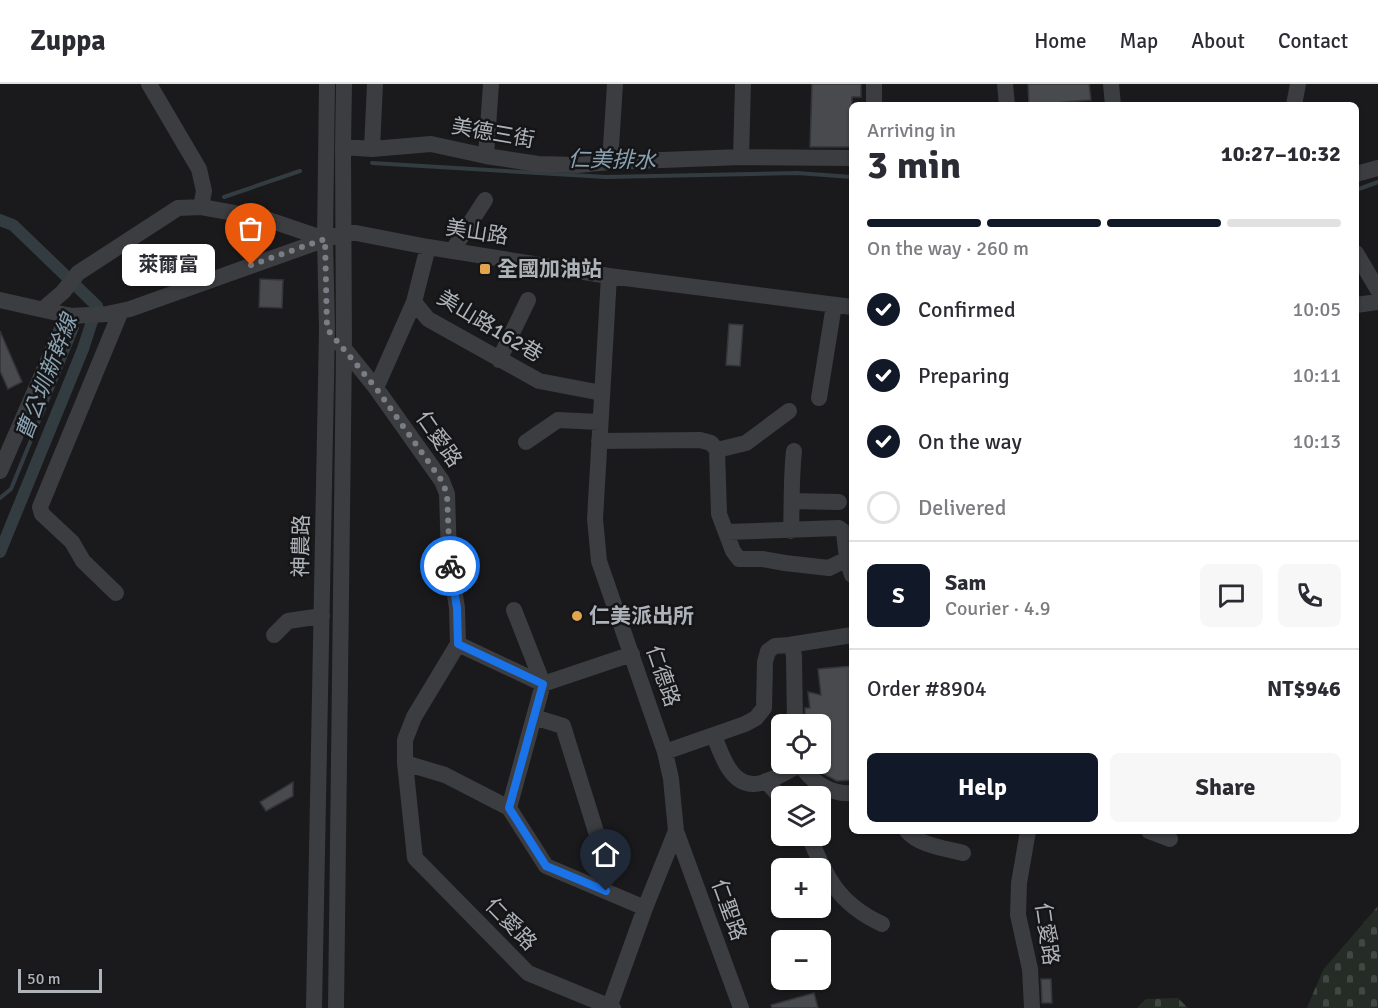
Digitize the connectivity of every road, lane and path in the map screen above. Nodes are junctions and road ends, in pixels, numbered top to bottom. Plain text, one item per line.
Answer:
1 (149, 84) edge
2 (327, 84) edge
3 (344, 84) edge
4 (375, 84) edge
5 (491, 84) edge
6 (615, 84) edge
7 (743, 84) edge
8 (874, 84) edge
9 (1005, 84) edge
10 (1111, 84) edge
11 (1298, 84) edge
12 (874, 102) edge
13 (1007, 102) edge
14 (1113, 102) edge
15 (1295, 102) edge
16 (343, 147) junction
17 (372, 148) junction
18 (486, 156) junction
19 (741, 157) junction
20 (849, 158) edge
21 (610, 162) junction
22 (1378, 168) edge
23 (1359, 173) edge
24 (485, 200) dead end
25 (201, 207) junction
26 (343, 233) junction
27 (325, 239) junction
28 (428, 248) junction
29 (452, 251) junction
30 (1363, 261) edge
31 (609, 276) junction
32 (1378, 290) edge
33 (0, 300) edge
34 (528, 300) dead end
35 (414, 302) junction
36 (1378, 302) edge
37 (834, 305) junction
38 (1359, 305) edge
39 (849, 307) edge
40 (43, 309) junction
41 (114, 312) junction
42 (70, 315) junction
43 (327, 329) junction
44 (344, 348) junction
45 (499, 360) junction
46 (376, 388) junction
47 (602, 393) junction
48 (819, 398) dead end
49 (789, 411) dead end
50 (600, 422) junction
51 (599, 441) junction
52 (526, 442) dead end
53 (717, 450) junction
54 (794, 451) dead end
55 (0, 471) edge
56 (792, 501) junction
57 (839, 528) junction
58 (792, 531) junction
59 (727, 532) junction
60 (849, 567) edge
61 (116, 593) dead end
62 (514, 610) dead end
63 (322, 616) junction
64 (274, 635) dead end
65 (849, 635) edge
66 (458, 644) junction
67 (789, 645) junction
68 (632, 654) junction
69 (543, 684) junction
70 (795, 714) edge
71 (534, 717) junction
72 (714, 736) junction
73 (664, 752) junction
74 (405, 763) junction
75 (779, 774) edge
76 (806, 774) edge
77 (765, 781) junction
78 (771, 787) edge
79 (849, 793) edge
80 (509, 808) junction
81 (676, 831) junction
82 (910, 834) edge
83 (1027, 834) edge
84 (1158, 834) edge
85 (598, 838) dead end
86 (1170, 838) dead end
87 (813, 846) edge
88 (963, 853) dead end
89 (645, 908) junction
90 (882, 924) dead end
91 (740, 1006) edge
92 (314, 1008) edge
93 (336, 1008) edge
94 (610, 1008) edge
95 (1032, 1008) edge

1 - 25 street
2 - 27 street, 神農路
3 - 16 street, 神農路
4 - 17 street
5 - 18 street
6 - 21 street
7 - 19 street
8 - 12 street
9 - 13 street
10 - 14 street
11 - 15 street
16 - 17 street, 美德三街
16 - 26 street, 神農路
17 - 18 street, 美德三街
18 - 21 street, 美德三街
19 - 20 street, 美德三街
19 - 21 street, 美德三街
22 - 23 street
24 - 29 street
25 - 27 street
25 - 40 street
26 - 27 street, 美山路
26 - 28 street, 美山路
26 - 44 street, 神農路
27 - 41 street, 美山路
27 - 43 street, 神農路
28 - 29 street, 美山路
28 - 35 street, 美山路162巷
29 - 31 street, 美山路
30 - 32 street
31 - 37 street, 美山路
31 - 47 street, 仁德路
33 - 40 street
34 - 45 street
35 - 45 street, 美山路162巷
35 - 46 street
36 - 38 street
37 - 39 street, 美山路
37 - 48 street
40 - 42 street
41 - 42 street, 美山路
41 - 61 street
42 - 55 street
43 - 44 street, 仁愛路
43 - 63 street, 神農路
44 - 46 street, 仁愛路
44 - 93 street, 神農路
45 - 47 street, 美山路162巷
46 - 66 street, 仁愛路
47 - 50 street, 仁德路
49 - 53 street
50 - 51 street, 仁德路
50 - 52 street
51 - 53 street
51 - 68 street, 仁德路
53 - 59 street
54 - 56 street
56 - 57 street
56 - 58 street
57 - 58 street
57 - 60 street
58 - 59 street
59 - 60 street
62 - 69 street
63 - 64 street
63 - 92 street, 神農路
65 - 67 street
66 - 69 street
66 - 74 street, 仁愛路
67 - 70 street
67 - 72 street
68 - 69 street
68 - 73 street, 仁德路
69 - 71 street
71 - 80 street
71 - 85 street
72 - 73 street
72 - 77 street
73 - 81 street, 仁德路
74 - 80 street
74 - 94 street, 仁愛路
75 - 77 street
76 - 79 street
77 - 78 street
80 - 89 street
81 - 89 street, 仁德路
81 - 91 street, 仁聖路
82 - 88 street
83 - 95 street, 仁愛路
84 - 86 street
87 - 90 street
89 - 94 street, 仁德路

